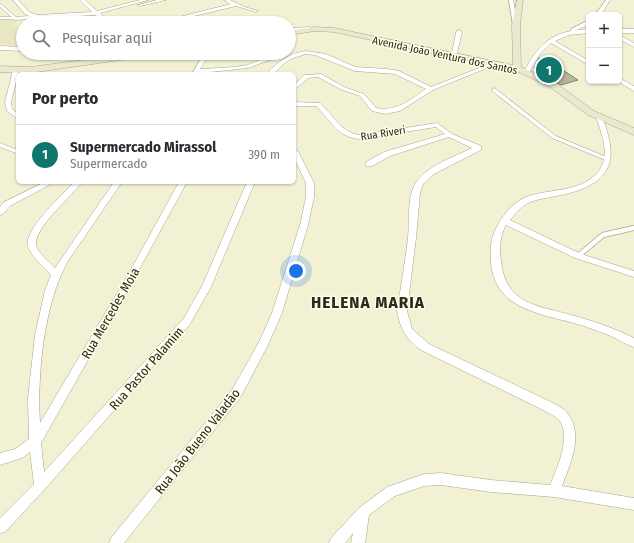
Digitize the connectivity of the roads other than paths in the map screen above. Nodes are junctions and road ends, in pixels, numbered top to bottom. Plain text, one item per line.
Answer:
1 (15, 0) edge
2 (82, 0) edge
3 (143, 0) edge
4 (164, 0) edge
5 (226, 0) edge
6 (511, 0) edge
7 (520, 0) edge
8 (608, 0) edge
9 (0, 5) edge
10 (235, 5) junction
11 (109, 10) junction
12 (256, 11) dead end
13 (600, 12) edge
14 (95, 13) junction
15 (35, 16) edge
16 (62, 16) edge
17 (99, 16) edge
18 (188, 16) edge
19 (0, 18) edge
20 (15, 18) joint
21 (586, 24) edge
22 (516, 25) junction
23 (315, 29) junction
24 (296, 30) edge
25 (586, 31) edge
26 (622, 31) edge
27 (634, 31) edge
28 (296, 32) edge
29 (459, 32) dead end
30 (569, 32) junction
31 (622, 39) edge
32 (551, 41) junction
33 (634, 45) edge
34 (0, 48) edge
35 (16, 49) edge
36 (296, 54) edge
37 (453, 56) junction
38 (100, 60) edge
39 (203, 60) edge
40 (267, 60) edge
41 (285, 60) edge
42 (532, 60) junction
43 (586, 61) edge
44 (491, 65) junction
45 (518, 65) junction
46 (0, 69) edge
47 (16, 70) junction
48 (194, 72) edge
49 (272, 72) edge
50 (527, 72) junction
51 (622, 82) edge
52 (296, 86) edge
53 (431, 89) junction
54 (494, 90) dead end
55 (634, 90) edge
56 (16, 101) edge
57 (8, 102) junction
58 (296, 104) edge
59 (16, 115) edge
60 (599, 118) junction
61 (634, 132) edge
62 (450, 135) junction
63 (0, 146) edge
64 (16, 151) edge
65 (296, 155) edge
66 (607, 159) junction
67 (369, 164) dead end
68 (47, 184) edge
69 (76, 184) edge
70 (117, 184) edge
71 (182, 184) edge
72 (250, 184) edge
73 (0, 212) edge
74 (504, 221) junction
75 (634, 228) edge
76 (578, 256) junction
77 (56, 274) junction
78 (634, 274) edge
79 (634, 343) edge
80 (35, 442) junction
81 (0, 459) edge
82 (40, 486) junction
83 (554, 491) junction
84 (634, 504) edge
85 (363, 512) junction
86 (0, 527) edge
87 (116, 543) edge
88 (336, 543) edge
89 (358, 543) edge

1 - 15 street
2 - 14 street
3 - 11 street
4 - 11 street
5 - 10 street
6 - 22 street
7 - 22 main road
8 - 13 street
9 - 20 lane
10 - 12 street
10 - 18 street
11 - 14 street
14 - 16 street
14 - 17 street
19 - 20 lane
21 - 30 street
22 - 45 main road
23 - 24 street
23 - 28 main road, Avenida João Ventura dos Santos
23 - 37 main road, Avenida João Ventura dos Santos
25 - 30 street
26 - 27 street
29 - 37 street
30 - 32 street
31 - 33 street
32 - 42 street
32 - 43 street
34 - 35 street
36 - 53 street
37 - 44 main road, Avenida João Ventura dos Santos
38 - 47 main road
39 - 48 street
40 - 48 street
41 - 49 street
42 - 45 street
42 - 50 street
44 - 45 main road, Avenida João Ventura dos Santos
44 - 53 street
45 - 50 main road, Avenida João Ventura dos Santos
46 - 47 main road
47 - 57 street
50 - 60 main road, Avenida João Ventura dos Santos
51 - 55 street
52 - 53 street
54 - 66 lane
56 - 57 street
57 - 59 street
58 - 62 street, Rua Riveri
60 - 61 main road, Avenida João Ventura dos Santos
60 - 66 street
62 - 67 street
62 - 83 street
63 - 64 street
65 - 87 street, Rua João Bueno Valadão
66 - 74 street
68 - 73 street
69 - 77 street
70 - 77 street
71 - 80 street, Rua Mercedes Moia
72 - 82 street, Rua Pastor Palamim
74 - 76 street
74 - 79 street
75 - 76 lane
76 - 78 street
77 - 80 street
80 - 81 street
80 - 82 street
82 - 86 street, Rua Pastor Palamim
83 - 84 street
83 - 85 street
85 - 88 street
85 - 89 street

